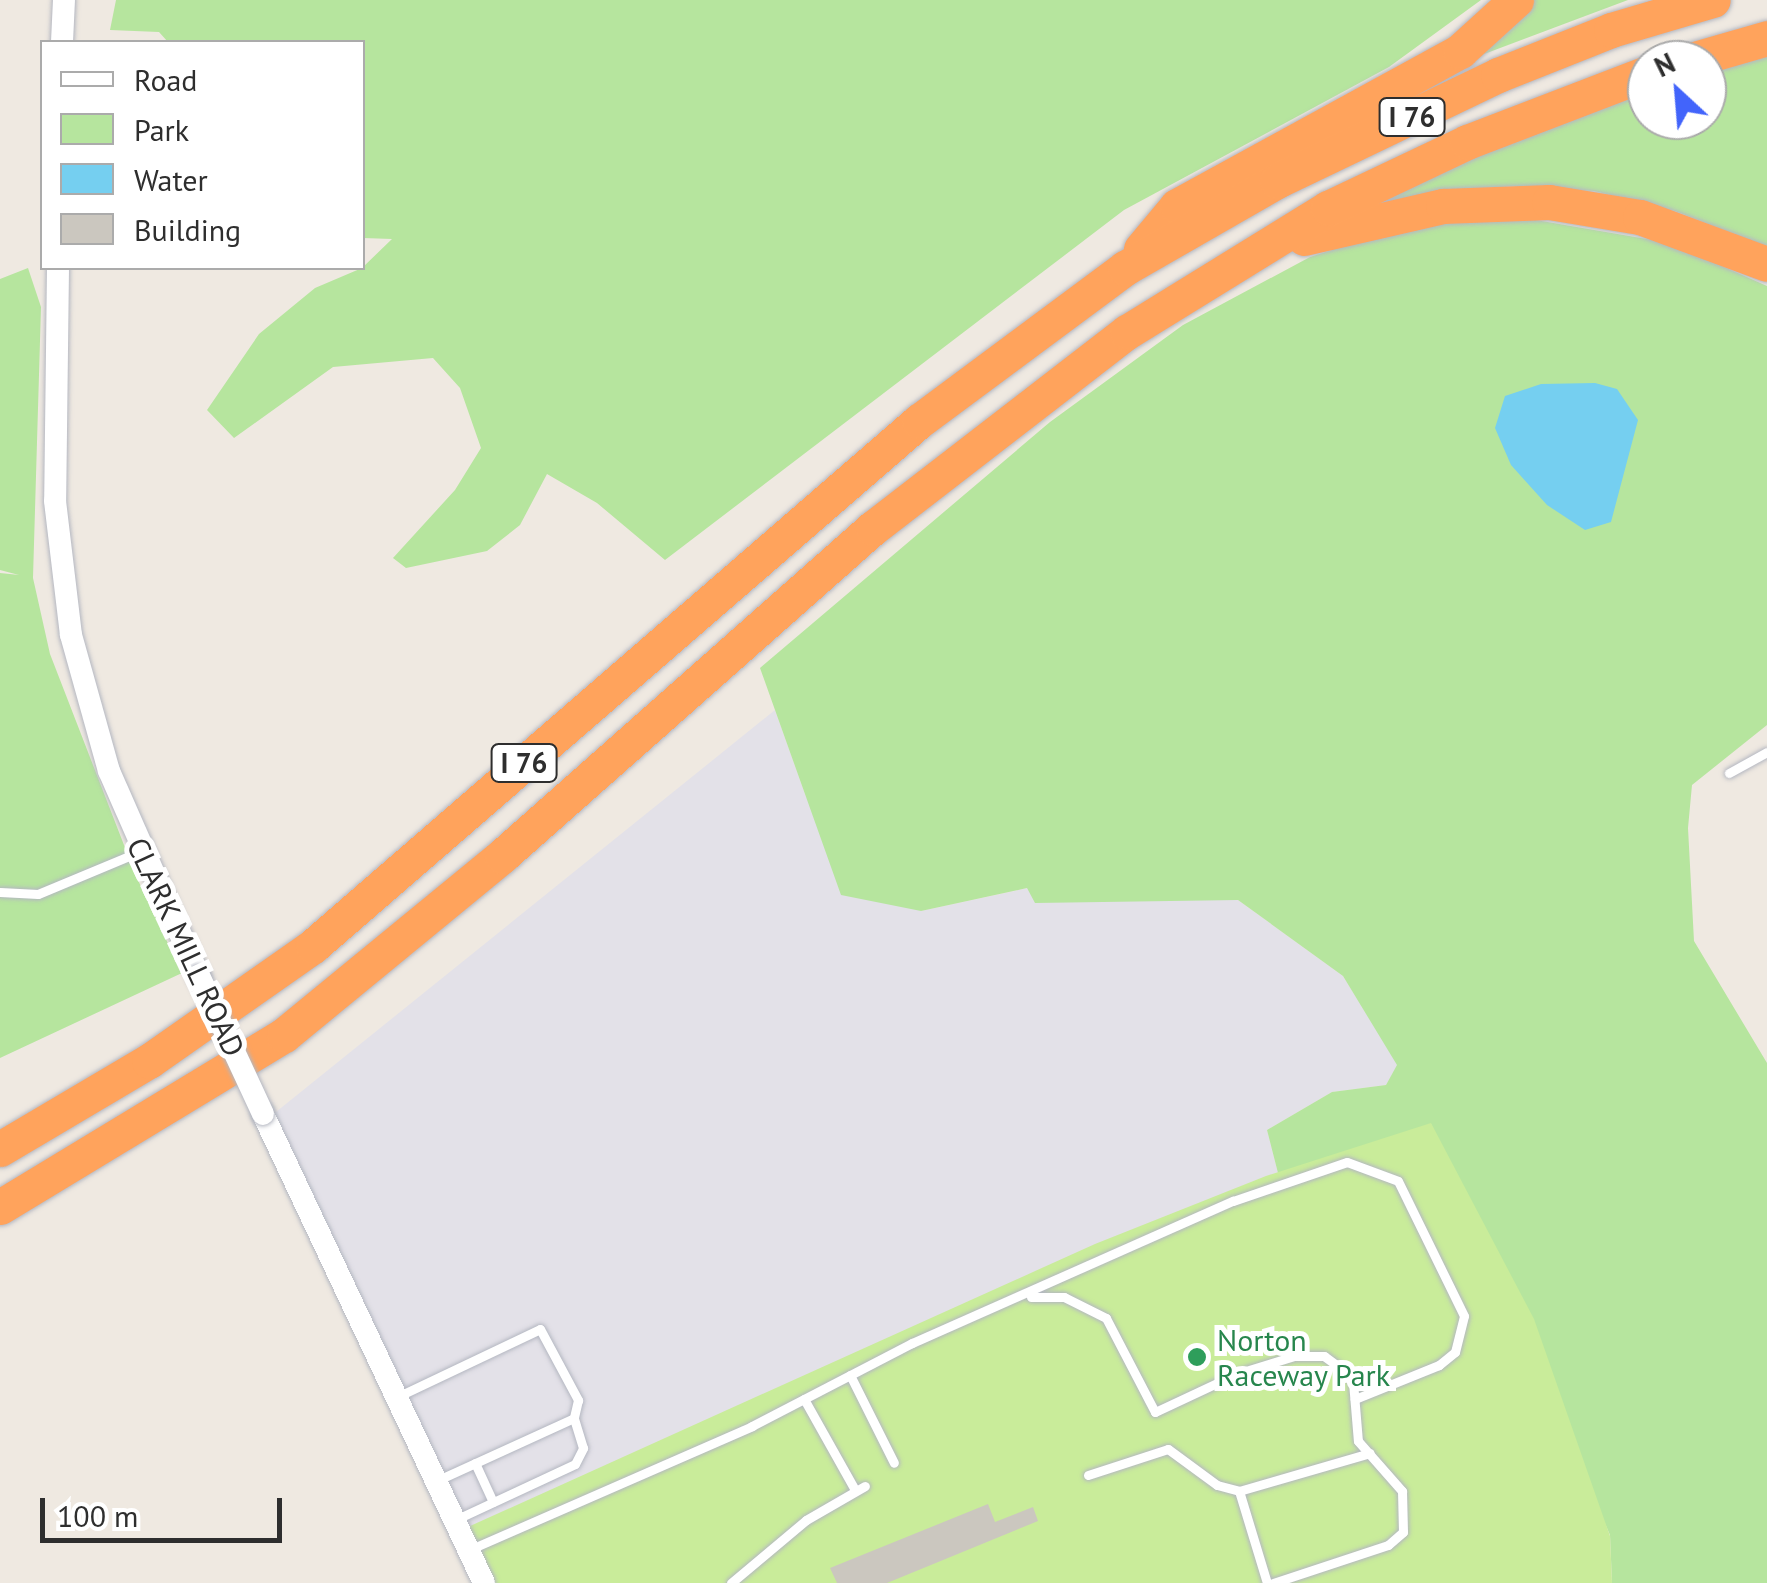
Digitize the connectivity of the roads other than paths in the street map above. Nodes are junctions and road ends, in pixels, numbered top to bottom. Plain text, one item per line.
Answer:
1 (64, 0) edge
2 (1516, 0) edge
3 (1713, 0) edge
4 (1767, 38) edge
5 (62, 40) edge
6 (1727, 49) edge
7 (1627, 82) edge
8 (1767, 264) edge
9 (1125, 268) junction
10 (58, 270) edge
11 (1219, 270) junction
12 (1767, 752) edge
13 (1729, 773) dead end
14 (141, 851) junction
15 (0, 892) edge
16 (0, 1150) edge
17 (0, 1207) edge
18 (1014, 1300) junction
19 (850, 1375) junction
20 (396, 1398) junction
21 (804, 1399) junction
22 (1355, 1400) junction
23 (574, 1418) junction
24 (1371, 1452) junction
25 (475, 1463) junction
26 (894, 1463) dead end
27 (1088, 1475) dead end
28 (436, 1481) junction
29 (1239, 1491) junction
30 (492, 1502) junction
31 (454, 1520) junction
32 (468, 1550) junction
33 (484, 1583) edge
34 (731, 1583) edge
35 (1270, 1583) edge

1 - 5 street
2 - 9 highway
3 - 9 highway, I 76
4 - 6 highway
7 - 11 highway, I 76
8 - 11 highway
9 - 16 highway, I 76
10 - 14 street, CLARK MILL ROAD
11 - 17 highway, I 76
12 - 13 lane
14 - 15 lane
14 - 20 street, CLARK MILL ROAD, bridge
18 - 19 lane
18 - 22 lane
18 - 22 lane
19 - 21 lane
19 - 26 lane
20 - 23 lane
20 - 28 street, CLARK MILL ROAD
21 - 32 lane
21 - 34 lane
22 - 24 lane
23 - 25 lane
23 - 30 lane
24 - 29 lane
24 - 35 lane
25 - 28 lane
25 - 30 lane
27 - 29 lane
28 - 31 street, CLARK MILL ROAD
29 - 35 lane
30 - 31 lane
31 - 32 street, CLARK MILL ROAD
32 - 33 street, CLARK MILL ROAD

